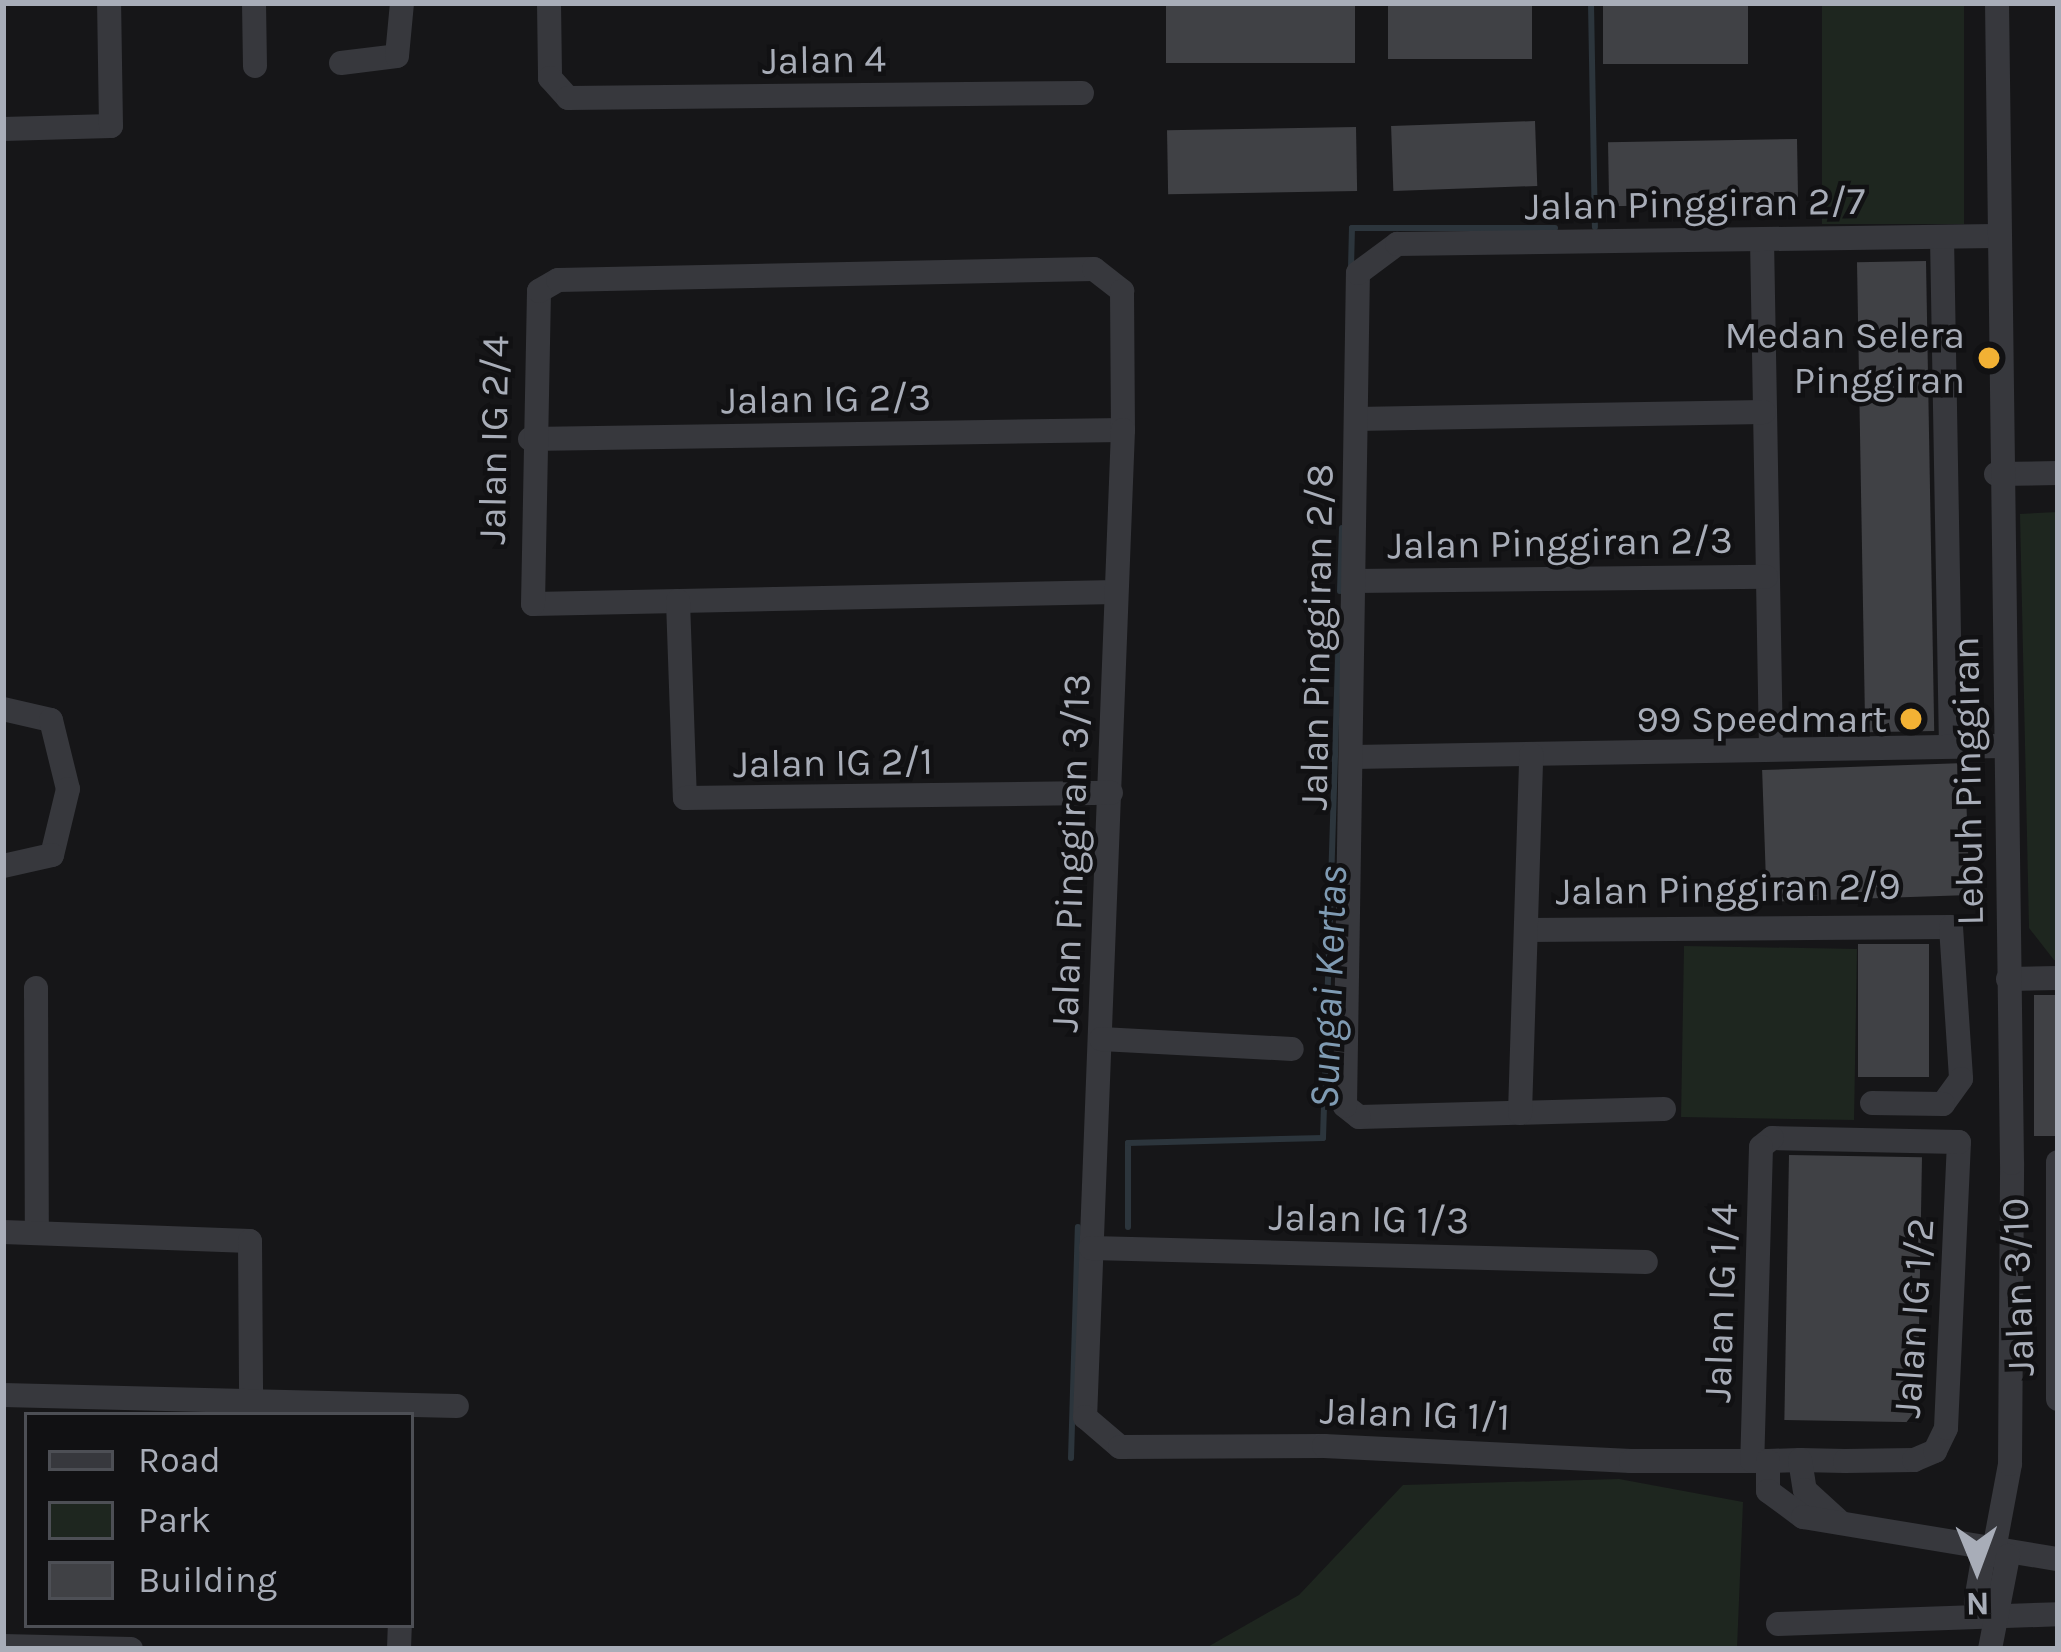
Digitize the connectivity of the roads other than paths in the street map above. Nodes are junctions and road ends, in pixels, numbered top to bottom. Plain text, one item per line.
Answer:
1 (109, 3) edge
2 (254, 3) edge
3 (402, 3) edge
4 (549, 3) edge
5 (1997, 3) edge
6 (341, 63) dead end
7 (255, 66) dead end
8 (1082, 93) dead end
9 (3, 129) edge
10 (1995, 236) junction
11 (1942, 237) junction
12 (1762, 239) junction
13 (1397, 244) joint
14 (1122, 291) joint
15 (1764, 412) junction
16 (1356, 419) junction
17 (1123, 430) junction
18 (530, 439) junction
19 (2058, 473) edge
20 (1996, 474) junction
21 (1766, 577) junction
22 (1354, 581) junction
23 (1116, 592) junction
24 (678, 601) junction
25 (3, 710) edge
26 (1952, 746) junction
27 (2003, 746) junction
28 (1771, 749) junction
29 (1532, 754) junction
30 (1353, 757) junction
31 (1111, 793) junction
32 (3, 866) edge
33 (1526, 930) junction
34 (2058, 978) edge
35 (2008, 979) junction
36 (35, 988) dead end
37 (1100, 1040) junction
38 (1292, 1049) dead end
39 (1871, 1102) dead end
40 (1664, 1109) dead end
41 (1520, 1113) junction
42 (1960, 1165) joint
43 (2054, 1167) edge
44 (3, 1232) edge
45 (37, 1233) junction
46 (1091, 1248) junction
47 (1646, 1262) dead end
48 (3, 1395) edge
49 (2058, 1399) edge
50 (251, 1401) junction
51 (457, 1406) dead end
52 (1085, 1418) joint
53 (1799, 1460) junction
54 (1914, 1460) joint
55 (1760, 1461) junction
56 (1843, 1525) junction
57 (1995, 1555) junction
58 (2058, 1559) edge
59 (2058, 1614) edge
60 (1989, 1615) junction
61 (1778, 1624) dead end
62 (3, 1646) edge
63 (131, 1649) edge
64 (1990, 1649) edge

1 - 9 street
2 - 7 street
3 - 6 street
4 - 8 street, Jalan 4
5 - 10 street, Lebuh Pinggiran
10 - 11 street, Jalan Pinggiran 2/7
10 - 20 street, Lebuh Pinggiran
11 - 12 street, Jalan Pinggiran 2/7
11 - 26 street
12 - 13 street, Jalan Pinggiran 2/7
12 - 15 street
13 - 16 street, Jalan Pinggiran 2/8
14 - 17 street, Jalan Pinggiran 3/13
14 - 18 street, Jalan IG 2/4
15 - 16 street
15 - 21 street
16 - 22 street, Jalan Pinggiran 2/8
17 - 18 street, Jalan IG 2/3
17 - 23 street, Jalan Pinggiran 3/13
18 - 24 street, Jalan IG 2/4
19 - 20 street
20 - 27 street, Lebuh Pinggiran
21 - 22 street, Jalan Pinggiran 2/3
21 - 28 street
22 - 30 street, Jalan Pinggiran 2/8
23 - 24 street, Jalan IG 2/4
23 - 31 street, Jalan Pinggiran 3/13
24 - 31 street, Jalan IG 2/1
25 - 32 street
26 - 27 street
26 - 28 street
27 - 35 street, Lebuh Pinggiran
28 - 29 street
29 - 30 street
29 - 33 street
30 - 41 street, Jalan Pinggiran 2/8
31 - 37 street, Jalan Pinggiran 3/13
33 - 39 street, Jalan Pinggiran 2/9
33 - 41 street
34 - 35 street
35 - 57 street, Lebuh Pinggiran
36 - 45 street
37 - 38 street
37 - 46 street, Jalan Pinggiran 3/13
40 - 41 street
42 - 54 street, Jalan IG 1/2
42 - 55 street, Jalan IG 1/4
43 - 49 street, Jalan 3/10
44 - 45 street
45 - 50 street
46 - 47 street, Jalan IG 1/3
46 - 52 street, Jalan Pinggiran 3/13
48 - 50 street
50 - 51 street
52 - 55 street, Jalan IG 1/1
53 - 54 street, Jalan IG 1/1
53 - 55 street, Jalan IG 1/1
53 - 56 street
55 - 56 street
56 - 57 street
57 - 58 street
57 - 60 street, Lebuh Pinggiran
59 - 60 street
60 - 61 street
60 - 64 street, Lebuh Pinggiran
62 - 63 street

